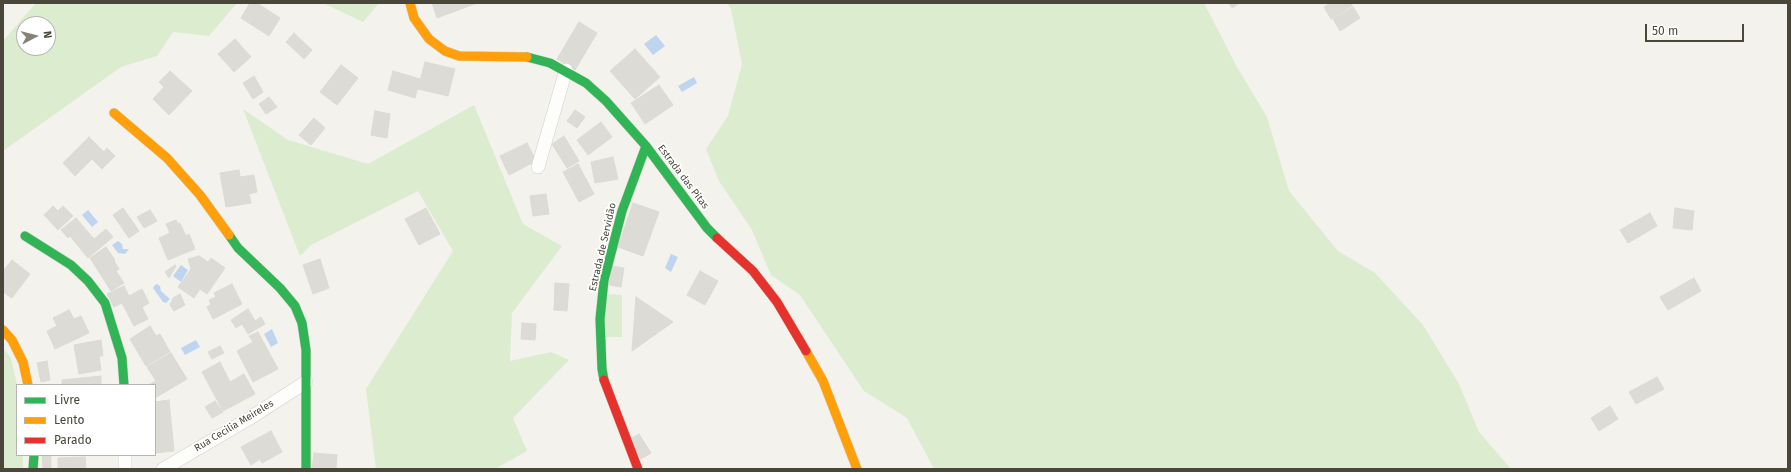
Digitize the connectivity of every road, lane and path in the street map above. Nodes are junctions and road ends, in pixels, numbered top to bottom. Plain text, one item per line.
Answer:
1 (410, 3) edge
2 (566, 70) junction
3 (114, 113) dead end
4 (646, 146) junction
5 (538, 167) dead end
6 (25, 236) dead end
7 (3, 330) edge
8 (306, 382) junction
9 (28, 384) edge
10 (124, 384) edge
11 (34, 456) edge
12 (125, 456) edge
13 (33, 469) edge
14 (125, 469) edge
15 (162, 469) edge
16 (306, 469) edge
17 (638, 469) edge
18 (857, 469) edge

1 - 2 street, Estrada das Pitas
2 - 4 street, Estrada das Pitas
2 - 5 street
3 - 8 street
4 - 17 street, Estrada de Servidão
4 - 18 street, Estrada das Pitas
6 - 10 street
7 - 9 street
8 - 15 street, Rua Cecilia Meireles
8 - 16 street
11 - 13 street
12 - 14 street

